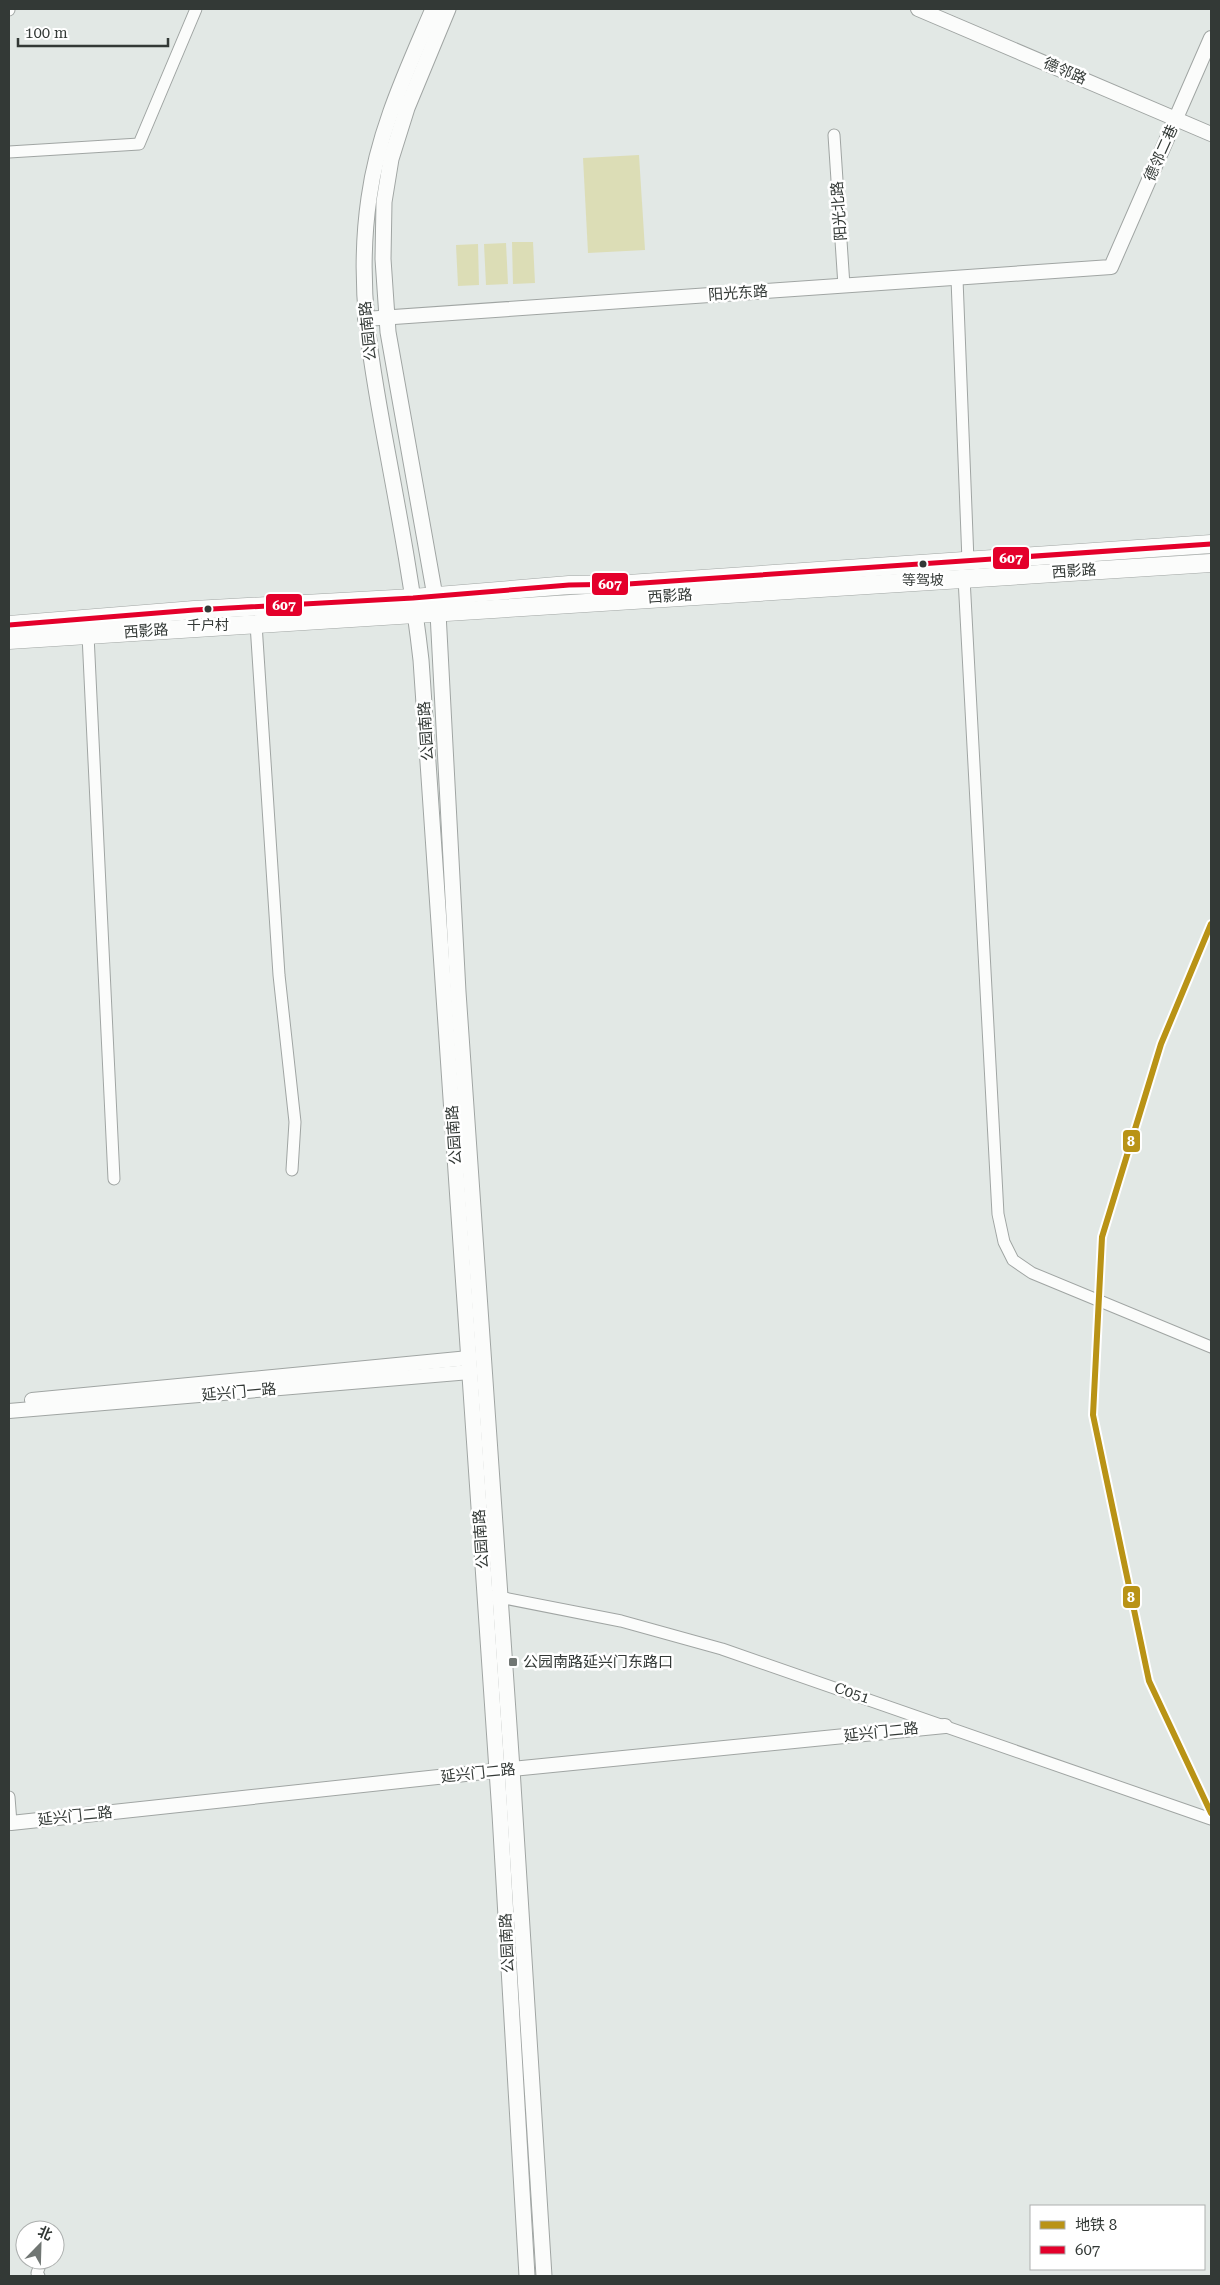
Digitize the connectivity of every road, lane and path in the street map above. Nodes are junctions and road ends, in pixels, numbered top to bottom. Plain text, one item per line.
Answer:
1 (196, 9) edge
2 (433, 9) edge
3 (448, 9) edge
4 (918, 9) edge
5 (1211, 38) edge
6 (1176, 119) junction
7 (1211, 134) edge
8 (834, 135) dead end
9 (9, 152) edge
10 (1111, 267) joint
11 (957, 278) junction
12 (844, 286) junction
13 (387, 316) junction
14 (365, 319) junction
15 (1211, 544) edge
16 (1211, 563) edge
17 (966, 570) junction
18 (437, 604) junction
19 (414, 606) junction
20 (9, 624) edge
21 (256, 624) junction
22 (88, 635) junction
23 (9, 640) edge
24 (292, 1170) dead end
25 (114, 1179) dead end
26 (1211, 1347) edge
27 (470, 1365) junction
28 (9, 1402) edge
29 (9, 1411) edge
30 (492, 1596) junction
31 (945, 1726) junction
32 (505, 1770) junction
33 (9, 1797) edge
34 (1211, 1819) edge
35 (10, 1823) joint
36 (527, 2276) edge
37 (544, 2276) edge

1 - 9 street
2 - 14 main road, 公园南路
3 - 13 main road, 公园南路
4 - 6 street, 德邻路
5 - 6 street, 德邻二巷
6 - 7 street, 德邻路
6 - 10 street, 德邻二巷
8 - 12 street, 阳光北路
10 - 11 street, 阳光东路
11 - 12 street, 阳光东路
11 - 17 street
12 - 13 street, 阳光东路
13 - 14 street, 阳光东路
13 - 18 main road, 公园南路
14 - 19 main road, 公园南路
15 - 17 main road, 西影路
16 - 17 main road, 西影路
17 - 18 main road, 西影路
17 - 26 street
18 - 19 main road, 西影路
18 - 30 main road, 公园南路
19 - 20 main road, 西影路
19 - 21 main road, 西影路
19 - 27 main road, 公园南路
21 - 22 main road, 西影路
21 - 24 street
22 - 23 main road, 西影路
22 - 25 street
27 - 28 street, 延兴门一路
27 - 29 street, 延兴门一路
27 - 30 main road, 公园南路
30 - 31 street, C051
30 - 32 main road, 公园南路
31 - 32 street, 延兴门二路
31 - 34 street, C051
32 - 35 street, 延兴门二路
32 - 36 main road, 公园南路
32 - 37 main road, 公园南路
33 - 35 street

